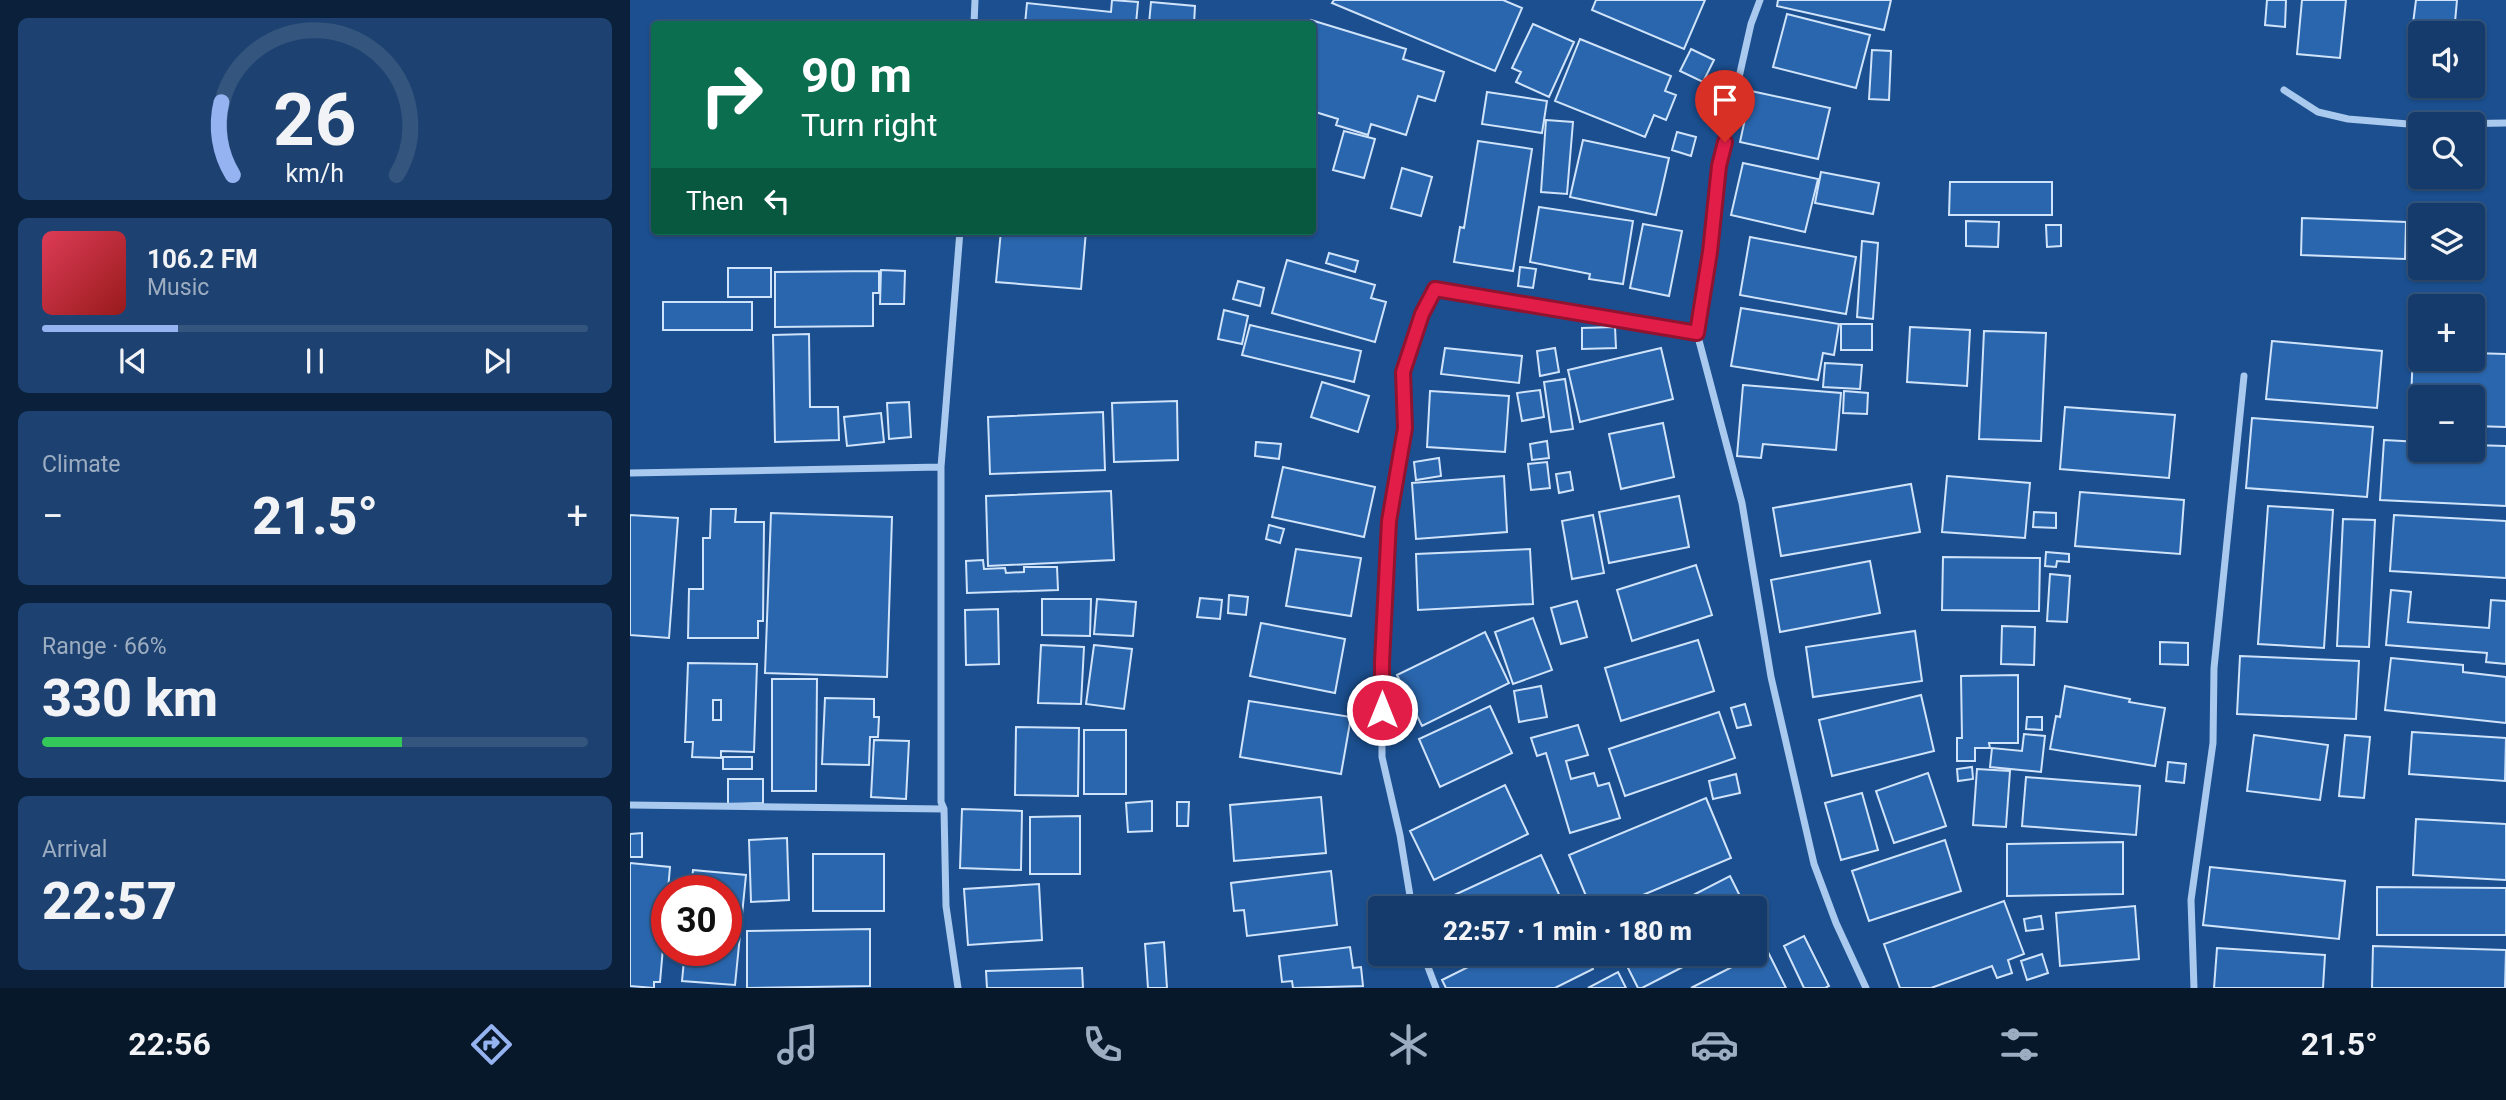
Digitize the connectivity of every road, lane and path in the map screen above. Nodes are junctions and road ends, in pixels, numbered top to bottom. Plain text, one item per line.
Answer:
1 (975, 0) edge
2 (1759, 0) edge
3 (974, 21) edge
4 (2284, 90) dead end
5 (2485, 123) edge
6 (2506, 123) edge
7 (2408, 124) edge
8 (960, 235) edge
9 (1697, 333) junction
10 (2244, 376) dead end
11 (941, 467) junction
12 (630, 473) edge
13 (630, 805) edge
14 (944, 808) junction
15 (1410, 896) edge
16 (1428, 966) edge
17 (958, 988) edge
18 (1436, 988) edge
19 (1866, 988) edge
20 (2193, 988) edge

1 - 3 street
2 - 9 street
4 - 7 street
5 - 6 street
8 - 11 street
9 - 15 street
9 - 19 street
10 - 20 street
11 - 12 street
11 - 14 street
13 - 14 street
14 - 17 street
16 - 18 street

